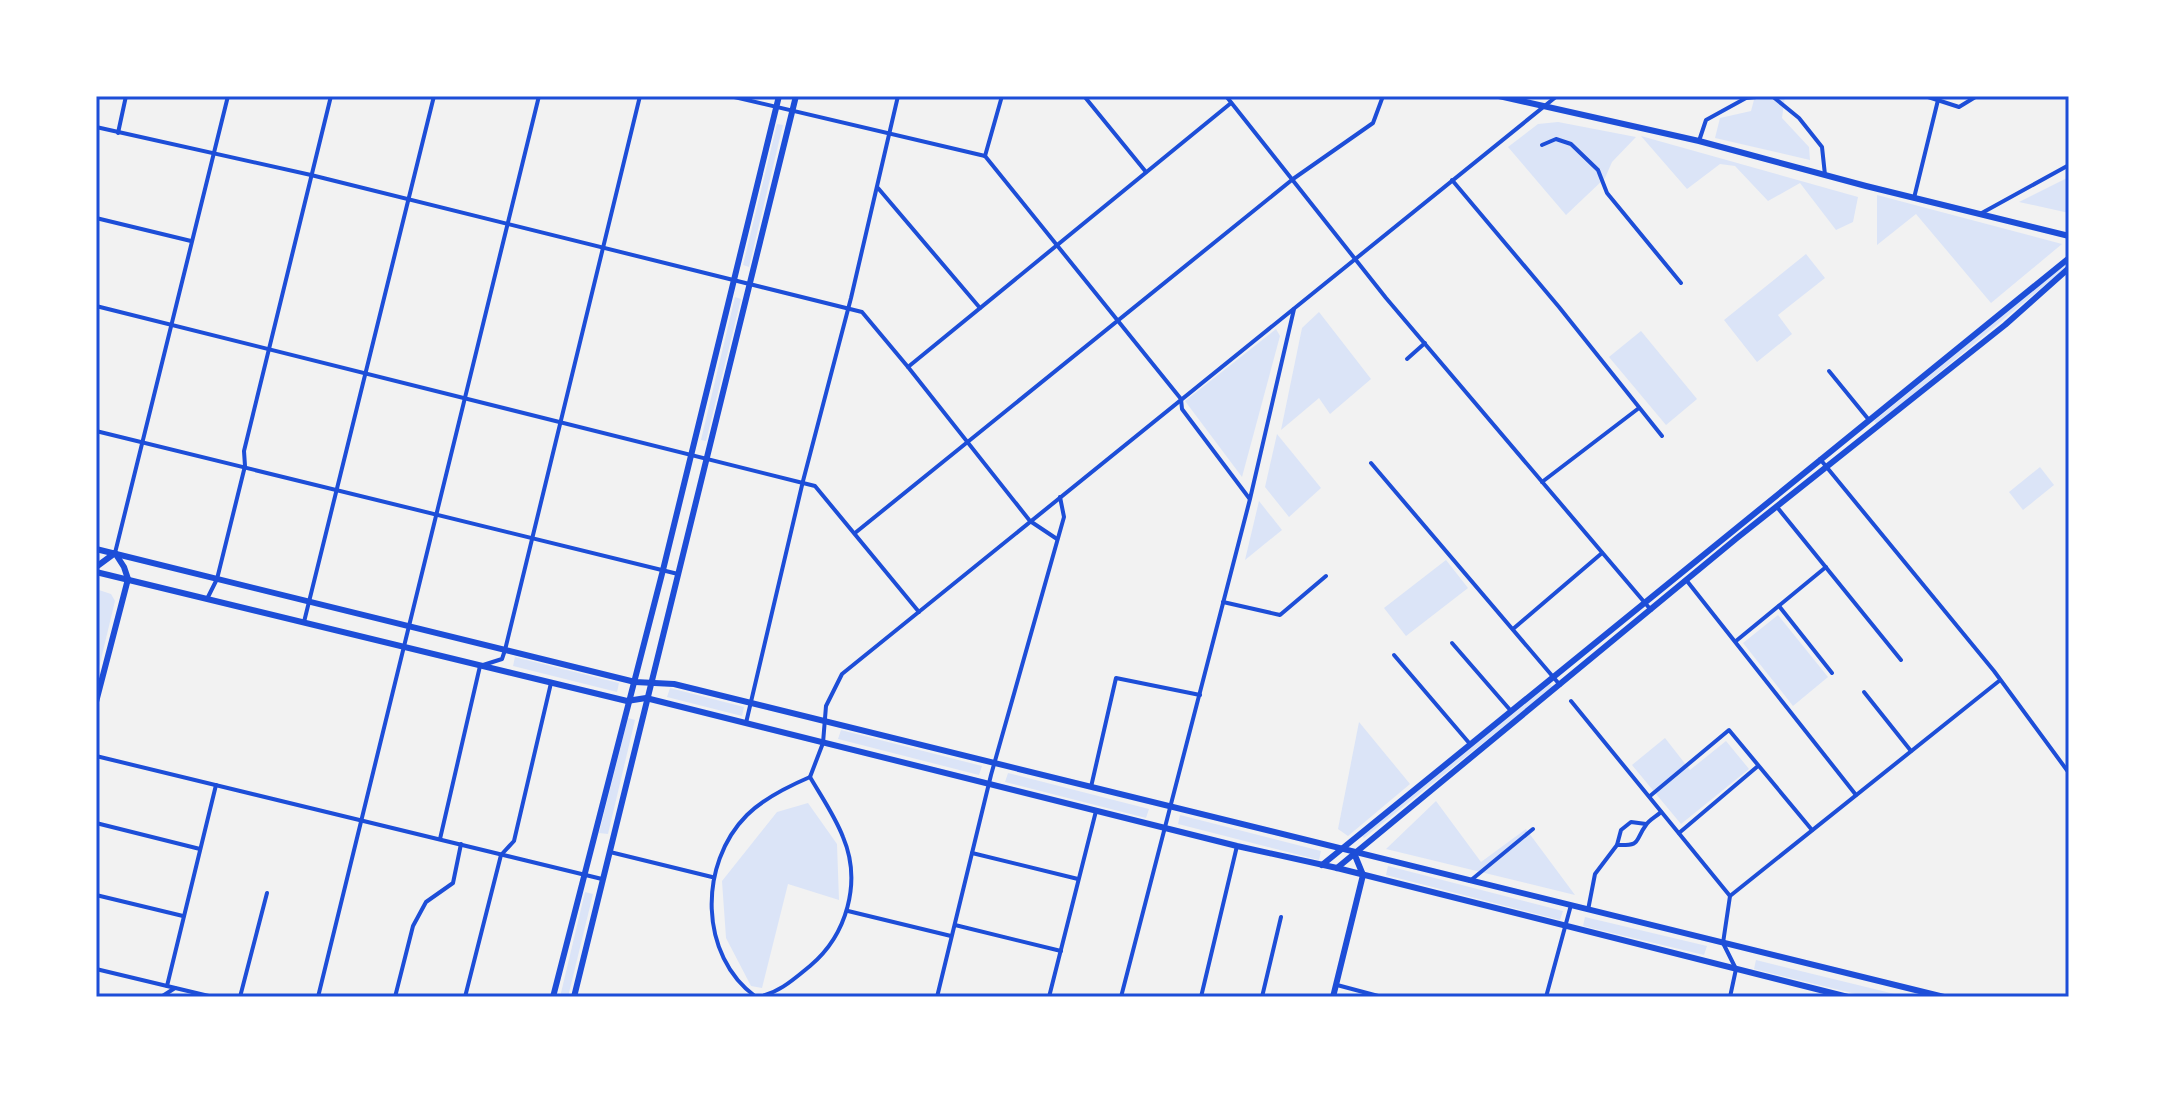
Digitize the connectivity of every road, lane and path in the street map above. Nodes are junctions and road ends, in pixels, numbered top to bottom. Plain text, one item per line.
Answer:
1 (126, 96) edge
2 (228, 96) edge
3 (331, 96) edge
4 (434, 96) edge
5 (539, 96) edge
6 (640, 96) edge
7 (730, 96) edge
8 (779, 96) edge
9 (796, 96) edge
10 (898, 96) edge
11 (1002, 96) edge
12 (1084, 96) edge
13 (1226, 96) edge
14 (1383, 96) edge
15 (1499, 96) edge
16 (1557, 96) edge
17 (1770, 96) edge
18 (1925, 96) edge
19 (1977, 96) edge
20 (1938, 98) edge
21 (1231, 103) junction
22 (1543, 107) junction
23 (776, 108) junction
24 (792, 111) junction
25 (96, 127) edge
26 (118, 133) junction
27 (889, 135) junction
28 (1699, 141) junction
29 (1542, 145) dead end
30 (213, 153) junction
31 (985, 156) junction
32 (2069, 165) edge
33 (1146, 172) junction
34 (311, 175) junction
35 (1825, 175) junction
36 (1293, 179) junction
37 (1452, 180) junction
38 (878, 188) junction
39 (1914, 198) junction
40 (409, 201) junction
41 (1978, 214) junction
42 (96, 218) edge
43 (507, 226) junction
44 (2069, 236) edge
45 (191, 241) junction
46 (1058, 244) junction
47 (605, 250) junction
48 (1355, 258) junction
49 (2069, 258) edge
50 (2069, 268) edge
51 (733, 279) junction
52 (1681, 283) dead end
53 (749, 284) junction
54 (96, 306) edge
55 (1294, 307) junction
56 (980, 308) junction
57 (846, 310) junction
58 (1119, 321) junction
59 (172, 324) junction
60 (1425, 343) junction
61 (268, 351) junction
62 (1407, 359) dead end
63 (908, 367) junction
64 (1829, 371) dead end
65 (366, 375) junction
66 (466, 397) junction
67 (1181, 399) junction
68 (1640, 408) junction
69 (1869, 420) junction
70 (561, 423) junction
71 (96, 431) edge
72 (1662, 436) dead end
73 (143, 442) junction
74 (969, 443) junction
75 (690, 456) junction
76 (707, 458) junction
77 (1820, 459) junction
78 (1371, 463) dead end
79 (245, 466) junction
80 (1827, 467) junction
81 (803, 481) junction
82 (1542, 482) junction
83 (337, 491) junction
84 (1060, 497) junction
85 (1250, 499) junction
86 (1776, 507) junction
87 (438, 515) junction
88 (1030, 521) junction
89 (1739, 525) junction
90 (1745, 532) junction
91 (855, 533) junction
92 (532, 538) junction
93 (1057, 539) junction
94 (96, 549) edge
95 (115, 553) junction
96 (1602, 553) junction
97 (1826, 567) junction
98 (96, 570) edge
99 (663, 570) junction
100 (678, 574) junction
101 (1326, 576) dead end
102 (128, 579) junction
103 (217, 579) junction
104 (1687, 581) junction
105 (207, 599) junction
106 (309, 602) junction
107 (1223, 602) junction
108 (1644, 602) junction
109 (1779, 606) junction
110 (1651, 610) junction
111 (919, 612) junction
112 (304, 622) junction
113 (408, 627) junction
114 (1513, 629) junction
115 (1736, 641) junction
116 (1452, 643) dead end
117 (402, 648) junction
118 (505, 650) junction
119 (1394, 655) dead end
120 (1901, 660) dead end
121 (480, 666) junction
122 (1832, 673) dead end
123 (1553, 676) junction
124 (1999, 681) junction
125 (635, 682) junction
126 (650, 682) junction
127 (551, 683) junction
128 (1560, 685) junction
129 (1864, 692) dead end
130 (1200, 695) junction
131 (646, 698) junction
132 (627, 701) junction
133 (1571, 701) dead end
134 (96, 702) edge
135 (750, 704) junction
136 (1511, 711) junction
137 (825, 723) junction
138 (746, 724) junction
139 (823, 743) junction
140 (1470, 744) junction
141 (1911, 751) junction
142 (96, 756) edge
143 (994, 764) junction
144 (1758, 766) junction
145 (2069, 773) edge
146 (810, 777) junction
147 (989, 782) junction
148 (216, 785) junction
149 (1091, 787) junction
150 (1856, 795) junction
151 (1649, 797) junction
152 (1172, 808) junction
153 (1096, 809) junction
154 (1661, 812) junction
155 (361, 819) junction
156 (96, 823) edge
157 (1646, 824) junction
158 (1165, 827) junction
159 (1533, 829) dead end
160 (1812, 830) junction
161 (1679, 833) junction
162 (440, 839) junction
163 (461, 844) junction
164 (1617, 845) junction
165 (1237, 846) junction
166 (200, 849) junction
167 (1340, 850) junction
168 (610, 852) junction
169 (972, 853) junction
170 (1354, 853) junction
171 (501, 855) junction
172 (1322, 865) junction
173 (1337, 868) junction
174 (585, 875) junction
175 (1363, 875) junction
176 (713, 877) junction
177 (602, 879) junction
178 (1078, 879) junction
179 (1470, 881) junction
180 (267, 893) dead end
181 (96, 895) edge
182 (1730, 896) junction
183 (1571, 905) junction
184 (1588, 910) junction
185 (848, 911) junction
186 (184, 916) junction
187 (1281, 917) dead end
188 (954, 925) junction
189 (1565, 927) junction
190 (951, 936) junction
191 (1723, 943) junction
192 (1061, 951) junction
193 (96, 969) edge
194 (1736, 969) junction
195 (1337, 985) junction
196 (167, 986) junction
197 (175, 988) junction
198 (161, 997) edge
199 (213, 997) edge
200 (240, 997) edge
201 (318, 997) edge
202 (395, 997) edge
203 (465, 997) edge
204 (553, 997) edge
205 (574, 997) edge
206 (757, 997) edge
207 (937, 997) edge
208 (1049, 997) edge
209 (1121, 997) edge
210 (1201, 997) edge
211 (1262, 997) edge
212 (1333, 997) edge
213 (1382, 997) edge
214 (1546, 997) edge
215 (1730, 997) edge
216 (1848, 997) edge
217 (1944, 997) edge

1 - 26 street
2 - 30 street
3 - 34 street
4 - 40 street
5 - 43 street
6 - 47 street
7 - 23 street
8 - 23 main road
9 - 24 main road
10 - 27 street
11 - 31 street
12 - 33 street
13 - 21 street
14 - 36 street
15 - 22 main road
16 - 22 street
17 - 28 street
17 - 35 street
18 - 20 street
19 - 20 street
20 - 39 street
21 - 33 street
21 - 36 street
22 - 28 main road
22 - 37 street
23 - 24 street
23 - 51 main road
24 - 27 street
24 - 53 main road
25 - 26 street
26 - 30 street
27 - 31 street
27 - 38 street
28 - 35 main road
29 - 52 street
30 - 34 street
30 - 45 street
31 - 46 street
32 - 41 street
33 - 46 street
34 - 40 street
34 - 61 street
35 - 39 main road
36 - 48 street
36 - 58 street
37 - 48 street
37 - 68 street
38 - 56 street
38 - 57 street
39 - 41 main road
40 - 43 street
40 - 65 street
41 - 44 main road
42 - 45 street
43 - 47 street
43 - 66 street
45 - 59 street
46 - 56 street
46 - 58 street
47 - 51 street
47 - 70 street
48 - 55 street
48 - 60 street
49 - 69 main road
50 - 80 main road
51 - 53 street
51 - 75 main road
53 - 57 street
53 - 76 main road
54 - 59 street
55 - 67 street
55 - 85 street
56 - 63 street
57 - 63 street
57 - 81 street
58 - 67 street
58 - 74 street
59 - 61 street
59 - 73 street
60 - 62 street
60 - 82 street
61 - 65 street
61 - 79 street
63 - 74 street
64 - 69 street
65 - 66 street
65 - 83 street
66 - 70 street
66 - 87 street
67 - 84 street
67 - 85 street
68 - 72 street
68 - 82 street
69 - 77 main road
70 - 75 street
70 - 92 street
71 - 73 street
73 - 79 street
73 - 95 street
74 - 88 street
74 - 91 street
75 - 76 street
75 - 99 main road
76 - 81 street
76 - 100 main road
77 - 80 street
77 - 89 main road
78 - 114 street
79 - 83 street
79 - 103 street
80 - 86 main road
80 - 124 street
81 - 91 street
81 - 135 street
82 - 96 street
83 - 87 street
83 - 106 street
84 - 88 street
84 - 93 street
85 - 107 street
86 - 90 main road
86 - 97 street
87 - 92 street
87 - 113 street
88 - 93 street
88 - 111 street
89 - 90 main road
89 - 108 main road
90 - 104 main road
91 - 111 street
92 - 99 street
92 - 118 street
93 - 143 street
94 - 95 main road
95 - 98 main road
95 - 102 main road
95 - 103 main road
96 - 108 street
96 - 114 street
97 - 109 street
97 - 120 street
98 - 102 main road
99 - 100 street
99 - 125 main road
100 - 126 main road
101 - 107 street
102 - 105 main road
102 - 134 main road
103 - 105 street
103 - 106 main road
104 - 110 main road
104 - 115 street
105 - 112 main road
106 - 112 street
106 - 113 main road
107 - 130 street
108 - 110 street
108 - 123 main road
109 - 115 street
109 - 122 street
110 - 128 main road
111 - 137 street
112 - 117 main road
113 - 117 street
113 - 118 main road
114 - 123 street
115 - 150 street
116 - 136 street
117 - 121 main road
117 - 155 street
118 - 121 street
118 - 125 main road
119 - 140 street
121 - 127 main road
121 - 162 street
123 - 128 street
123 - 136 main road
124 - 141 street
124 - 145 street
125 - 126 main road
125 - 132 main road
126 - 131 main road
126 - 135 main road
127 - 132 main road
127 - 171 street
128 - 170 main road
129 - 141 street
130 - 149 street
130 - 152 street
131 - 132 main road
131 - 138 main road
131 - 168 main road
132 - 174 main road
133 - 151 street
135 - 137 main road
135 - 138 street
136 - 140 main road
137 - 139 street
137 - 143 main road
138 - 139 main road
139 - 146 street
139 - 147 main road
140 - 167 main road
141 - 150 street
142 - 148 street
143 - 147 street
143 - 149 main road
144 - 151 street
144 - 160 street
144 - 161 street
146 - 176 street
146 - 185 street
147 - 153 main road
147 - 169 street
148 - 155 street
148 - 166 street
149 - 152 main road
150 - 160 street
151 - 154 street
152 - 158 street
152 - 167 main road
153 - 158 main road
153 - 178 street
154 - 157 street
154 - 161 street
155 - 162 street
155 - 201 street
156 - 166 street
157 - 164 street
157 - 164 street
158 - 165 main road
158 - 209 street
159 - 179 street
160 - 182 street
161 - 182 street
162 - 163 street
163 - 171 street
163 - 202 street
164 - 184 street
165 - 172 main road
165 - 210 street
166 - 186 street
167 - 170 main road
167 - 172 main road
168 - 176 street
168 - 177 main road
169 - 178 street
169 - 188 street
170 - 173 main road
170 - 175 main road
170 - 179 main road
171 - 174 street
171 - 203 street
172 - 173 main road
173 - 175 main road
174 - 177 street
174 - 204 main road
175 - 189 main road
175 - 195 main road
176 - 206 street
177 - 205 main road
178 - 192 street
179 - 183 main road
180 - 200 street
181 - 186 street
182 - 191 street
183 - 184 main road
183 - 189 street
184 - 191 main road
185 - 190 street
185 - 206 street
186 - 196 street
187 - 211 street
188 - 190 street
188 - 192 street
189 - 194 main road
189 - 214 street
190 - 207 street
191 - 194 street
191 - 217 main road
192 - 208 street
193 - 196 street
194 - 215 street
194 - 216 main road
195 - 212 main road
195 - 213 street
196 - 197 street
197 - 198 street
197 - 199 street

